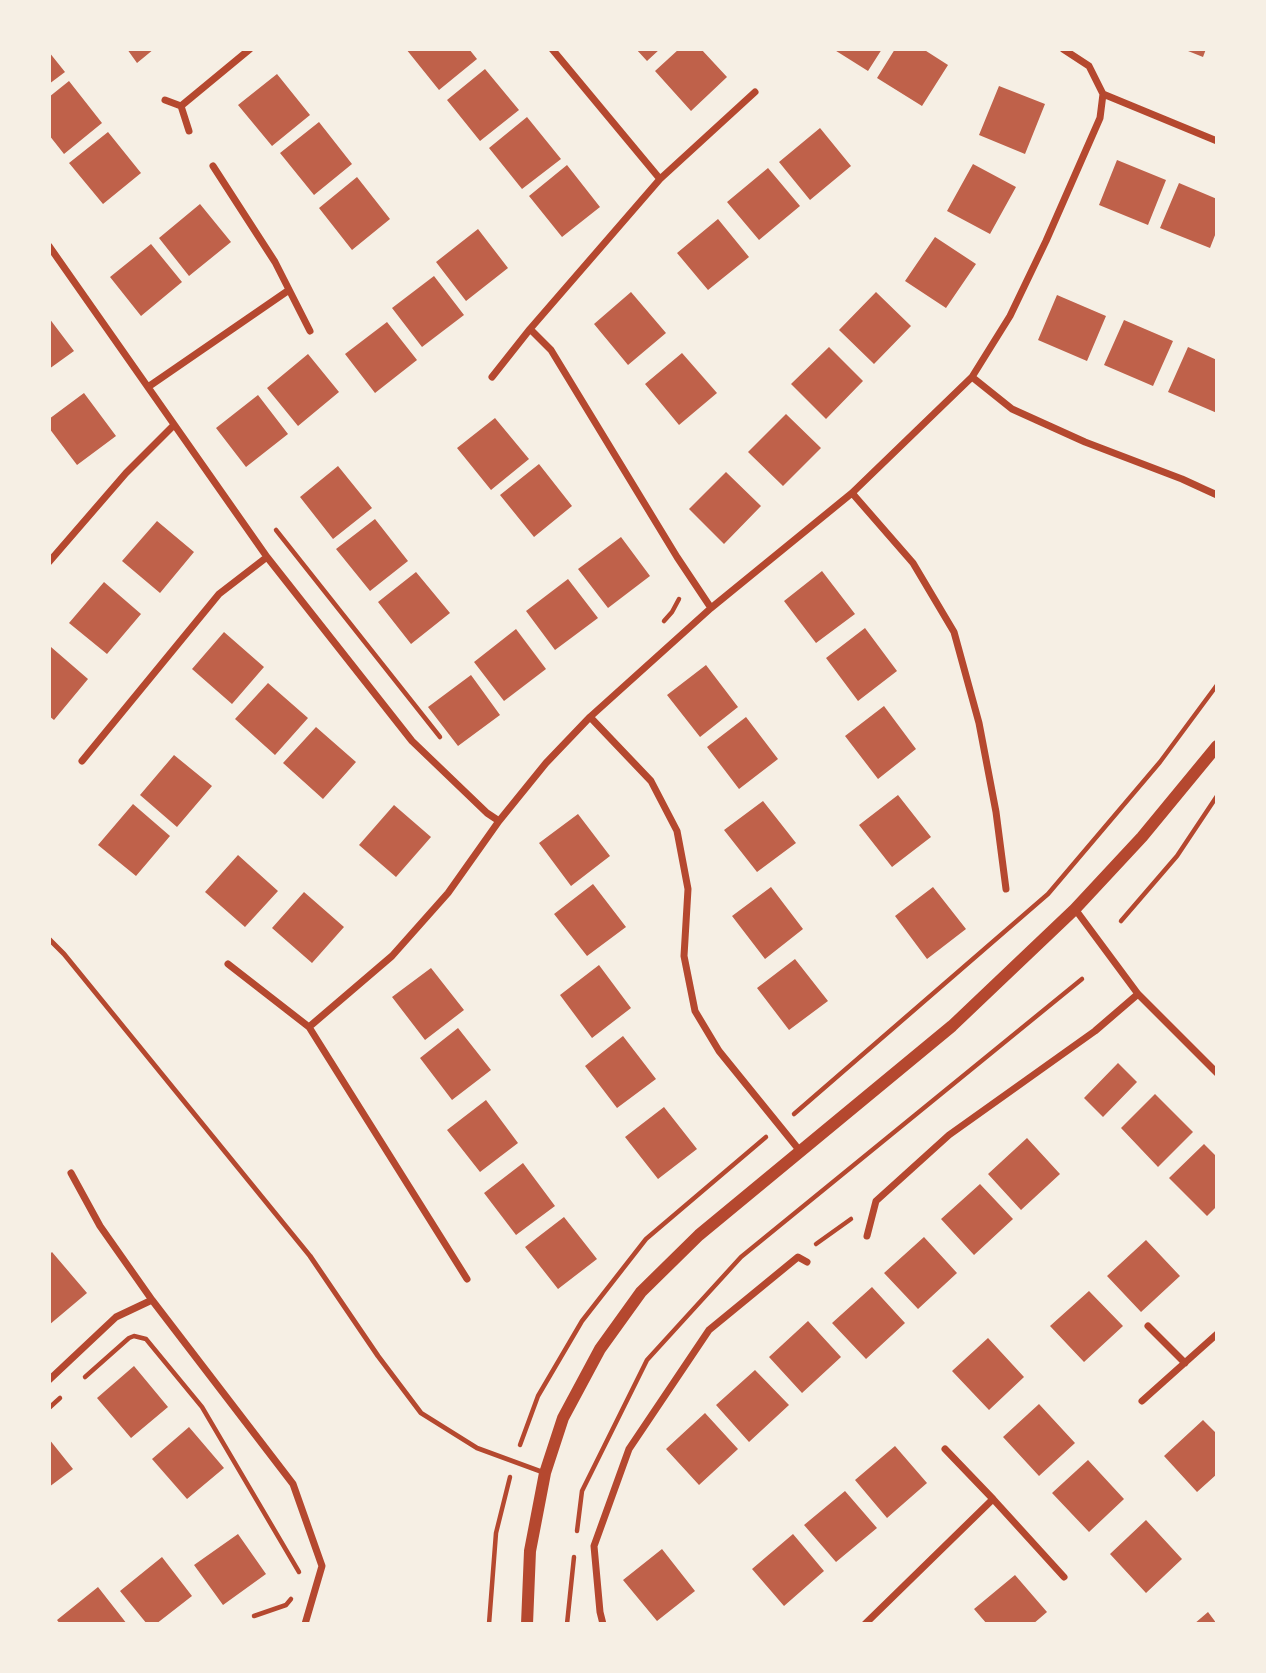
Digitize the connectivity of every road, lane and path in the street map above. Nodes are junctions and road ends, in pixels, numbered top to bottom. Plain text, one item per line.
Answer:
1 (250, 49) edge
2 (552, 49) edge
3 (1063, 49) edge
4 (755, 92) dead end
5 (1103, 94) junction
6 (165, 100) dead end
7 (181, 106) junction
8 (189, 131) dead end
9 (1217, 141) edge
10 (213, 166) dead end
11 (660, 179) junction
12 (49, 246) edge
13 (289, 290) junction
14 (530, 329) junction
15 (310, 331) dead end
16 (492, 377) dead end
17 (972, 377) junction
18 (148, 387) junction
19 (174, 425) junction
20 (852, 493) junction
21 (1217, 495) edge
22 (275, 529) dead end
23 (267, 557) junction
24 (49, 562) edge
25 (679, 599) dead end
26 (711, 608) junction
27 (662, 622) dead end
28 (590, 717) junction
29 (1217, 746) edge
30 (448, 747) dead end
31 (82, 761) dead end
32 (1217, 796) edge
33 (499, 821) junction
34 (1006, 889) dead end
35 (1075, 909) junction
36 (1121, 921) dead end
37 (49, 939) edge
38 (228, 964) dead end
39 (1138, 994) junction
40 (309, 1027) junction
41 (1217, 1073) edge
42 (800, 1152) junction
43 (71, 1173) dead end
44 (876, 1201) junction
45 (867, 1236) dead end
46 (798, 1257) junction
47 (807, 1262) dead end
48 (467, 1279) dead end
49 (152, 1300) junction
50 (1149, 1326) dead end
51 (1217, 1334) edge
52 (1185, 1363) junction
53 (49, 1380) edge
54 (78, 1383) dead end
55 (68, 1391) dead end
56 (1142, 1401) dead end
57 (49, 1408) edge
58 (946, 1449) dead end
59 (545, 1473) junction
60 (993, 1499) junction
61 (1064, 1577) dead end
62 (299, 1580) dead end
63 (298, 1590) dead end
64 (254, 1616) dead end
65 (305, 1624) edge
66 (527, 1624) edge
67 (603, 1624) edge
68 (865, 1624) edge

1 - 7 street
2 - 11 street
3 - 5 street
4 - 11 street
5 - 9 street
5 - 17 street
6 - 7 street
7 - 8 street
10 - 13 street
11 - 14 street
12 - 18 street
13 - 15 street
13 - 18 street
14 - 16 street
14 - 26 street
17 - 20 street
17 - 21 street
18 - 19 street
19 - 23 street
19 - 24 street
20 - 26 street
20 - 34 street
22 - 30 path
23 - 31 street
23 - 33 street
25 - 27 path
26 - 28 street
28 - 33 street
28 - 42 street
29 - 35 street
32 - 36 path
33 - 40 street
35 - 39 street
35 - 42 street
37 - 59 lane
38 - 40 street
39 - 41 street
39 - 44 street
40 - 48 street
42 - 59 street
43 - 49 street
44 - 45 street
44 - 46 path
46 - 47 street
46 - 67 street
49 - 53 street
49 - 65 street
50 - 52 street
51 - 52 street
52 - 56 street
54 - 62 path
55 - 57 path
58 - 60 street
59 - 66 street
60 - 61 street
60 - 68 street
63 - 64 path

